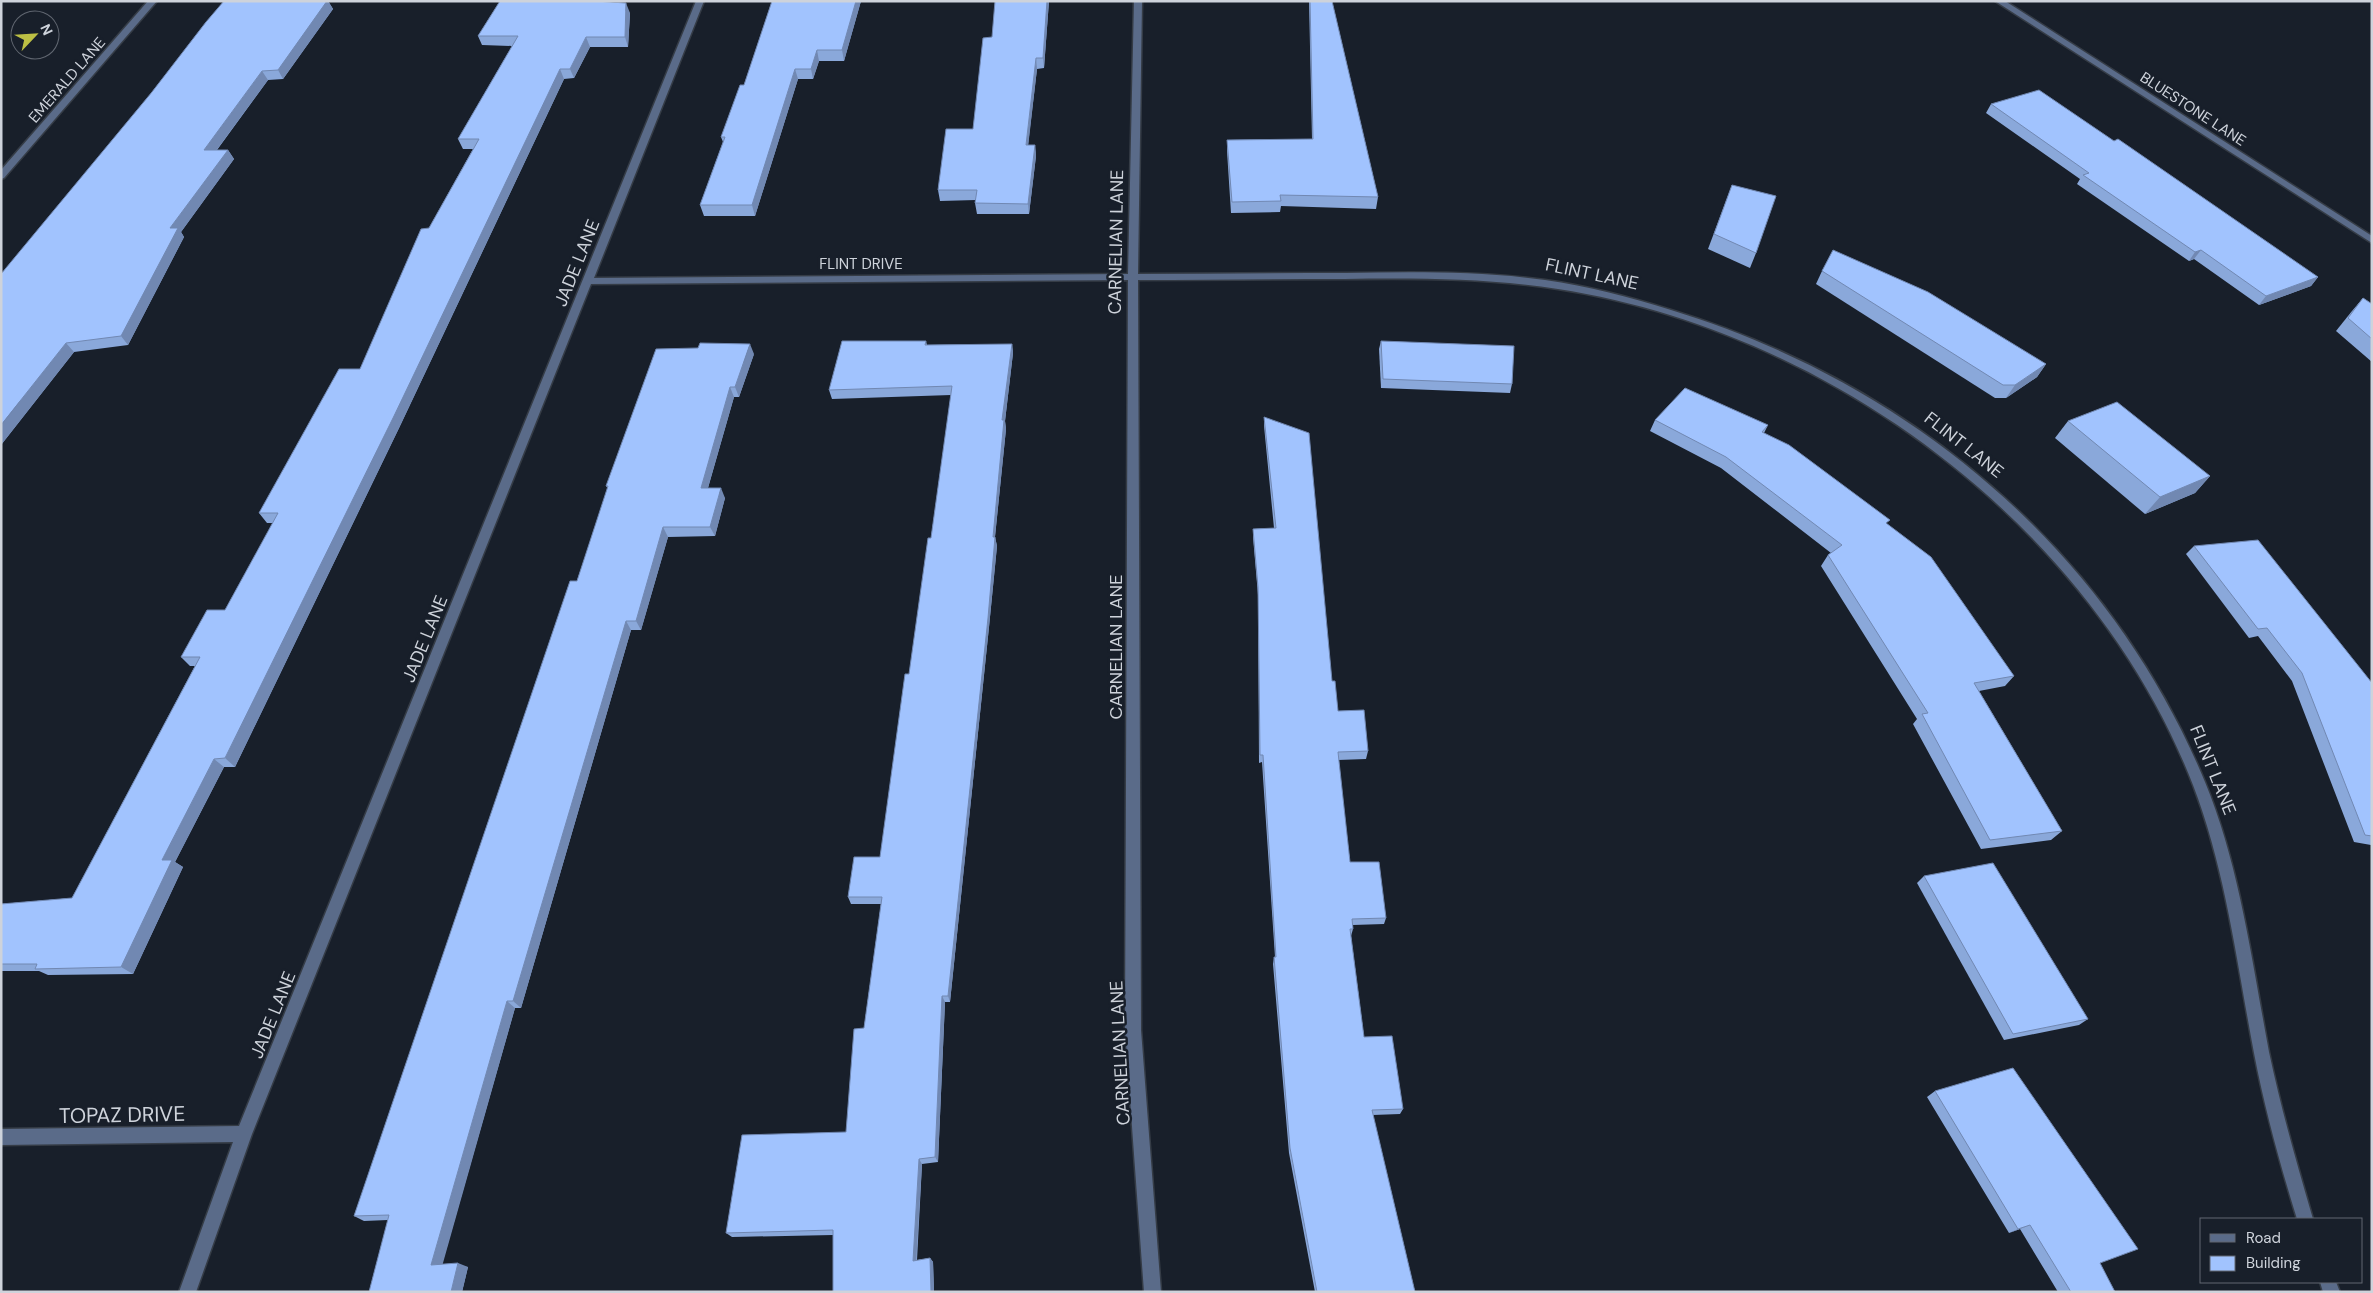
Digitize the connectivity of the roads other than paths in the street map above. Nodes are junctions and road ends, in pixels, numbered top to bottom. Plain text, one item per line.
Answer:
1 (153, 1) edge
2 (700, 1) edge
3 (1138, 1) edge
4 (1999, 1) edge
5 (1, 176) edge
6 (2372, 240) edge
7 (1133, 276) junction
8 (588, 281) junction
9 (244, 1134) junction
10 (1, 1137) edge
11 (2305, 1218) edge
12 (187, 1292) edge
13 (1153, 1292) edge

1 - 5 street, EMERALD LANE
2 - 8 street, JADE LANE
3 - 7 street, CARNELIAN LANE
4 - 6 street, BLUESTONE LANE
7 - 8 street, FLINT DRIVE
7 - 11 street, FLINT LANE
7 - 13 street, CARNELIAN LANE
8 - 9 street, JADE LANE
9 - 10 street, TOPAZ DRIVE
9 - 12 street, JADE LANE

